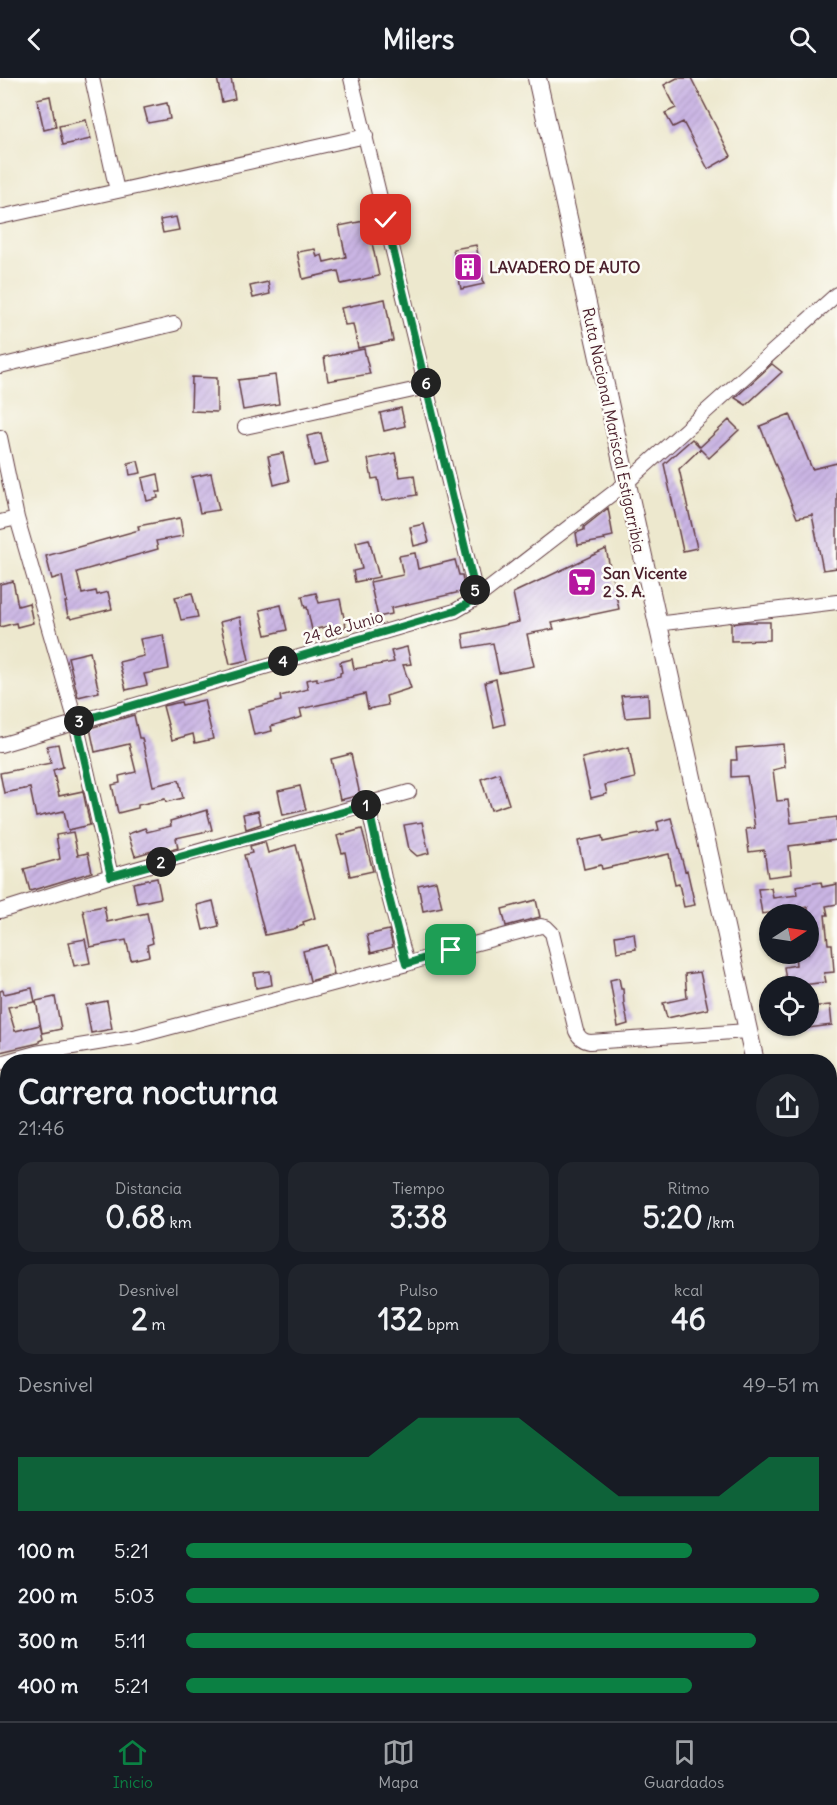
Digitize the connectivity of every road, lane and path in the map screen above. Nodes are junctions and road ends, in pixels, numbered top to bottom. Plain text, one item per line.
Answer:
1 (92, 78) edge
2 (351, 78) edge
3 (537, 78) edge
4 (366, 136) junction
5 (117, 191) junction
6 (0, 217) edge
7 (837, 294) edge
8 (174, 324) dead end
9 (0, 366) edge
10 (427, 387) junction
11 (245, 427) dead end
12 (0, 437) edge
13 (626, 483) junction
14 (17, 518) junction
15 (0, 522) edge
16 (477, 598) junction
17 (837, 602) edge
18 (656, 624) junction
19 (76, 722) junction
20 (0, 744) edge
21 (409, 792) dead end
22 (368, 805) junction
23 (111, 876) junction
24 (0, 911) edge
25 (406, 964) junction
26 (747, 1031) junction
27 (32, 1054) edge
28 (752, 1054) edge

1 - 5 street
2 - 4 street
3 - 13 main road, Ruta Nacional Mariscal Estigarribia
4 - 5 street
4 - 10 street
5 - 6 street
7 - 13 street, 24 de Junio
8 - 9 street
10 - 11 street
10 - 16 street
12 - 14 street
13 - 16 street, 24 de Junio
13 - 18 main road, Ruta Nacional Mariscal Estigarribia
14 - 15 street
14 - 19 street
16 - 19 street, 24 de Junio
17 - 18 street
18 - 26 main road, Ruta Nacional Mariscal Estigarribia
19 - 20 street, 24 de Junio
19 - 23 street
21 - 22 street
22 - 23 street
22 - 25 street
23 - 24 street
25 - 26 street
25 - 27 street
26 - 28 main road, Ruta Nacional Mariscal Estigarribia

